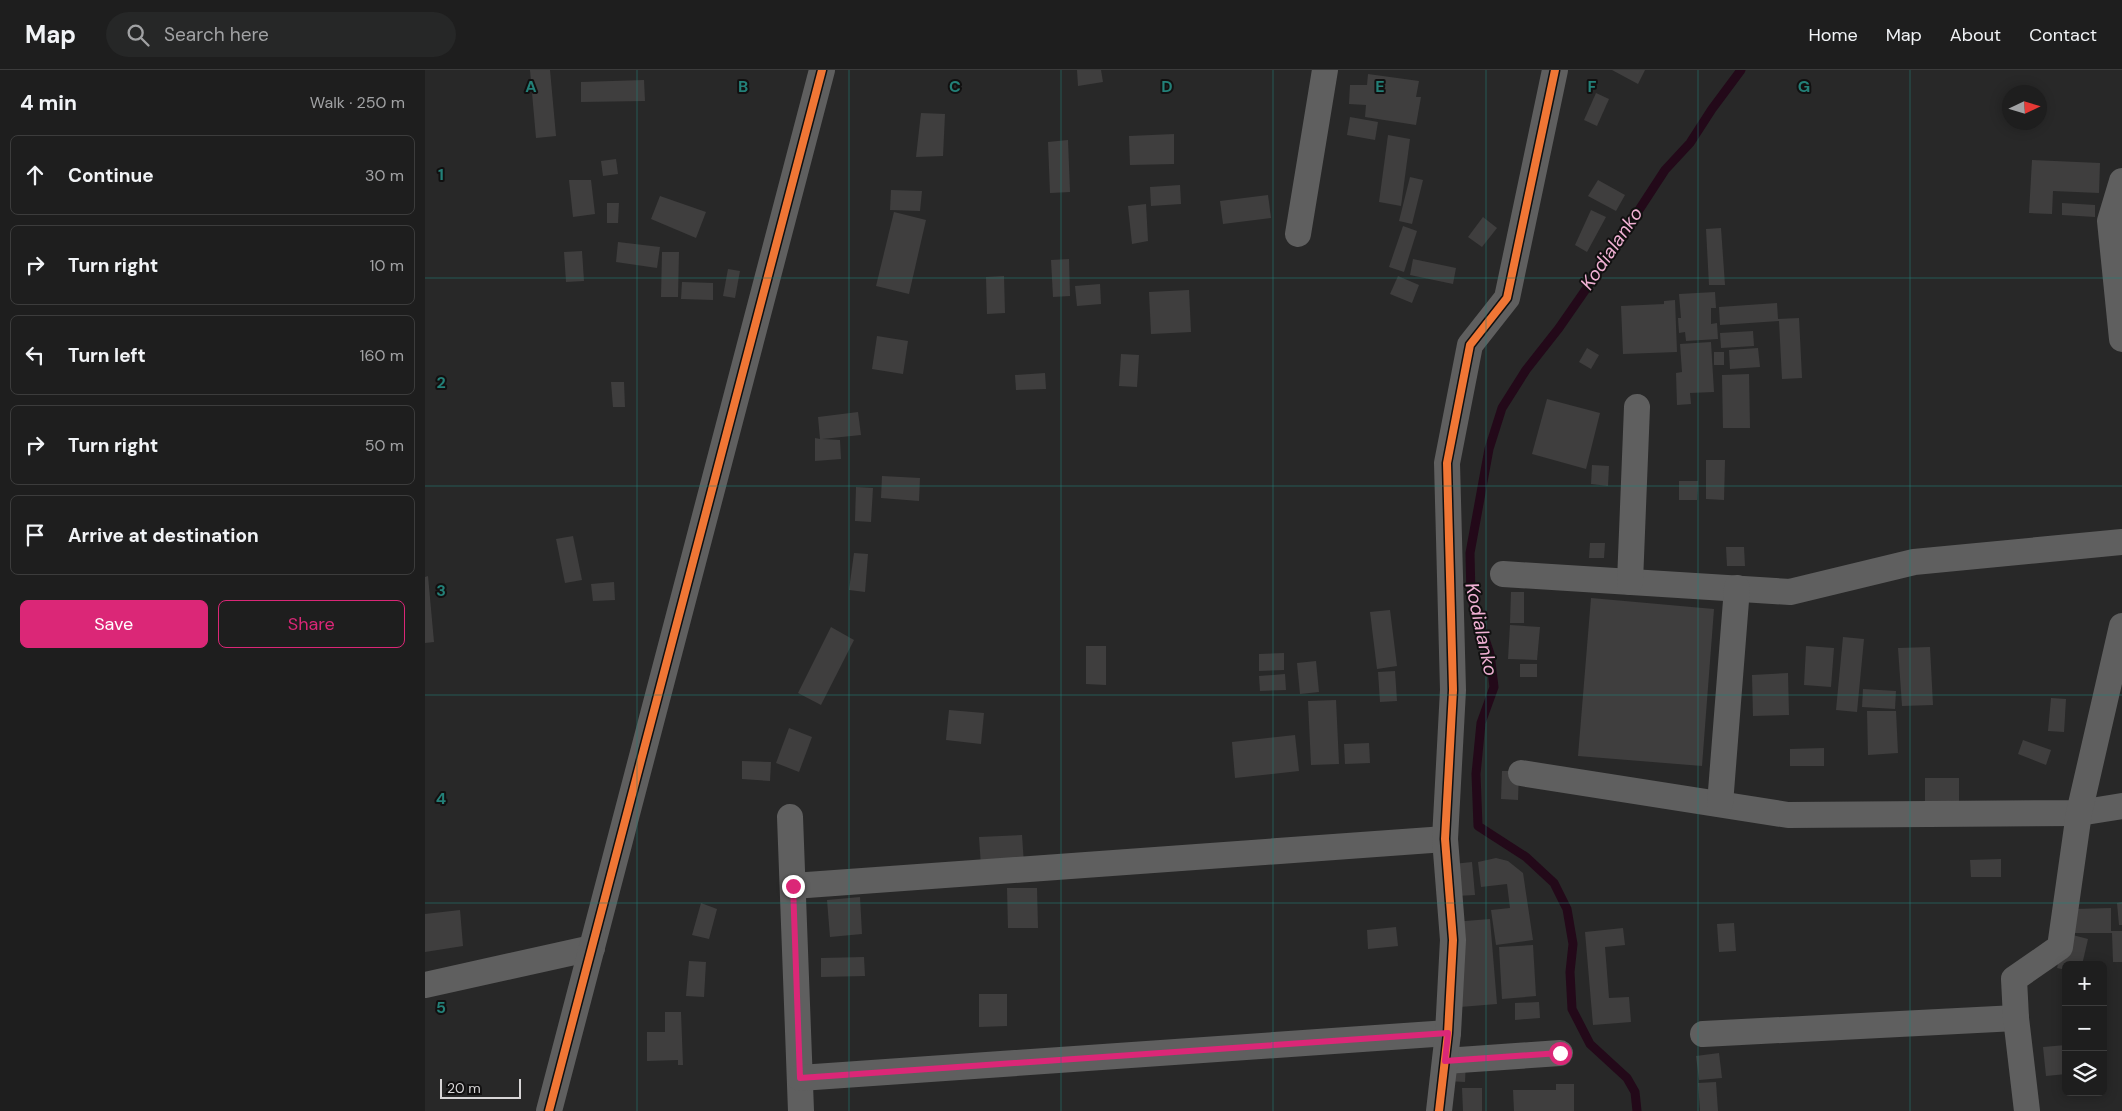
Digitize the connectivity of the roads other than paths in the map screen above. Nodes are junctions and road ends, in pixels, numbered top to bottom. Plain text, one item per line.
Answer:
1 (822, 70) edge
2 (1325, 70) edge
3 (1555, 70) edge
4 (2122, 181) edge
5 (1298, 234) dead end
6 (2122, 338) edge
7 (1637, 407) dead end
8 (2122, 542) edge
9 (1503, 574) dead end
10 (1630, 582) junction
11 (1737, 588) junction
12 (2122, 626) edge
13 (1521, 773) dead end
14 (1720, 804) junction
15 (2122, 806) edge
16 (2079, 813) junction
17 (790, 817) dead end
18 (1445, 839) junction
19 (793, 886) junction
20 (592, 948) junction
21 (425, 986) edge
22 (2016, 1018) junction
23 (1448, 1033) junction
24 (1703, 1034) dead end
25 (1560, 1053) dead end
26 (1445, 1061) junction
27 (800, 1078) junction
28 (549, 1111) edge
29 (801, 1111) edge
30 (1439, 1111) edge
31 (2027, 1111) edge

1 - 20 street
2 - 5 street
3 - 18 street
4 - 6 street
7 - 10 street
8 - 11 street
9 - 10 street
10 - 11 street
11 - 14 street
12 - 16 street
13 - 14 street
14 - 16 street
15 - 16 street
16 - 22 street
17 - 19 street
18 - 19 street
18 - 23 street
19 - 27 street
20 - 21 street
20 - 28 street
22 - 24 street
22 - 31 street
23 - 26 street
23 - 27 street
25 - 26 street
26 - 30 street
27 - 29 street

